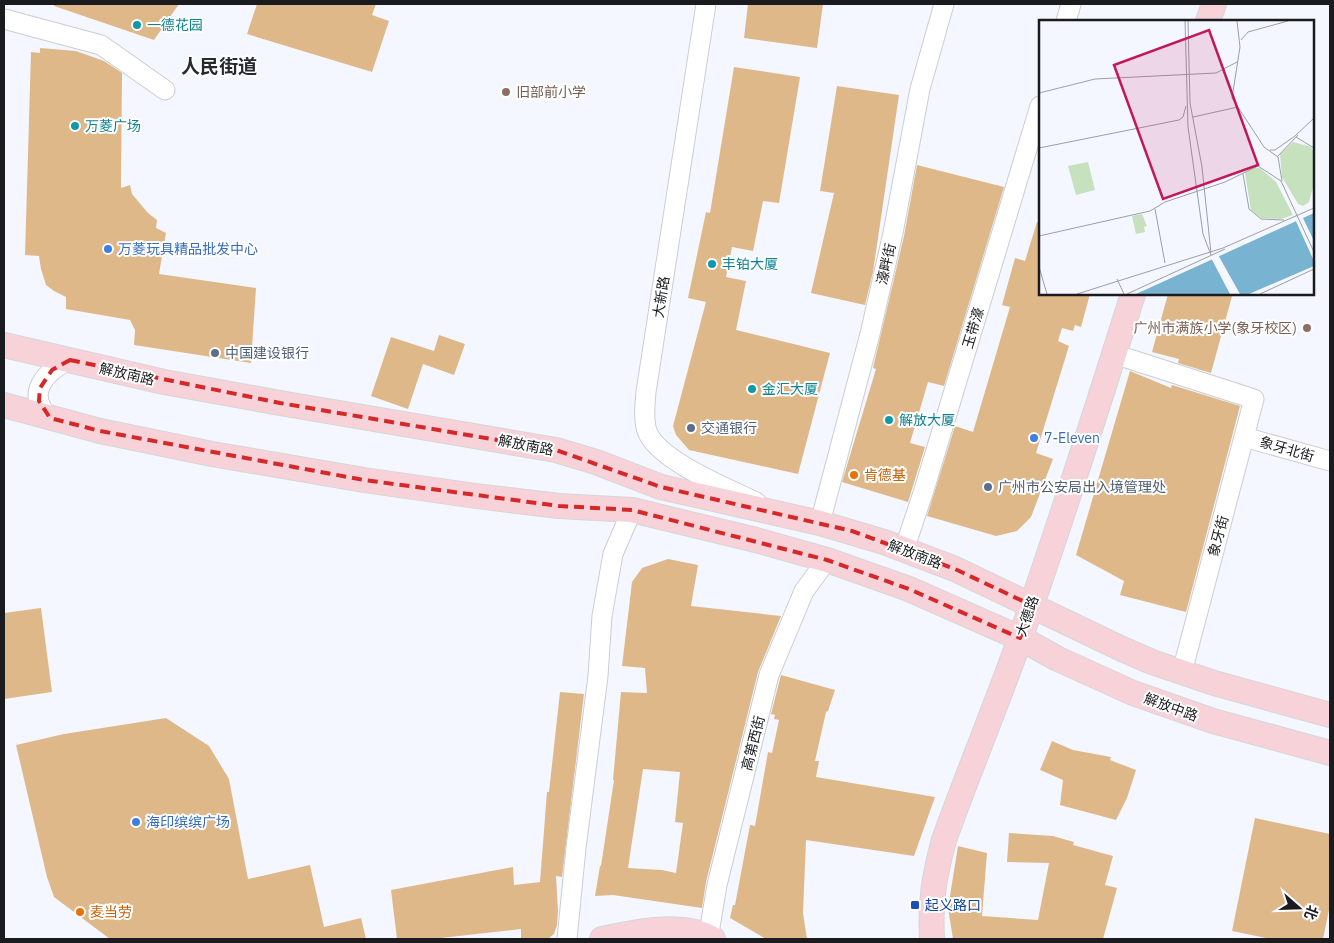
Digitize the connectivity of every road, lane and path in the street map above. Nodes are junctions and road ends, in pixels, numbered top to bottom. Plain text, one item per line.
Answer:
1 (706, 4) edge
2 (944, 4) edge
3 (1071, 4) edge
4 (1214, 4) edge
5 (4, 19) edge
6 (1066, 20) edge
7 (1208, 20) edge
8 (165, 90) dead end
9 (1039, 109) edge
10 (1133, 295) edge
11 (4, 345) edge
12 (1114, 354) junction
13 (70, 360) junction
14 (4, 405) edge
15 (50, 418) junction
16 (1244, 437) junction
17 (1330, 461) edge
18 (632, 510) junction
19 (782, 515) junction
20 (820, 523) junction
21 (904, 550) junction
22 (827, 560) junction
23 (1031, 605) junction
24 (1020, 638) junction
25 (1182, 672) junction
26 (1330, 715) edge
27 (1330, 754) edge
28 (710, 938) edge
29 (567, 939) edge
30 (602, 939) edge
31 (932, 939) edge

1 - 19 street, 大新路
2 - 20 street, 濠畔街
3 - 6 street
4 - 7 main road
5 - 8 street
9 - 21 street, 玉带濠
10 - 12 main road, 大德路
11 - 13 main road, 解放南路
12 - 16 street, 象牙街
12 - 23 main road, 大德路
13 - 15 street
13 - 19 main road, 解放南路
14 - 15 main road
15 - 18 main road
16 - 17 street, 象牙北街
16 - 25 street, 象牙街
18 - 22 main road
18 - 29 street
19 - 20 main road, 解放南路
20 - 21 main road, 解放南路
21 - 23 main road, 解放南路
22 - 24 main road
22 - 28 street, 高第西街
23 - 24 main road, 大德路
23 - 25 main road
24 - 27 main road, 解放中路
24 - 31 main road, 大德路
25 - 26 main road
28 - 30 main road

